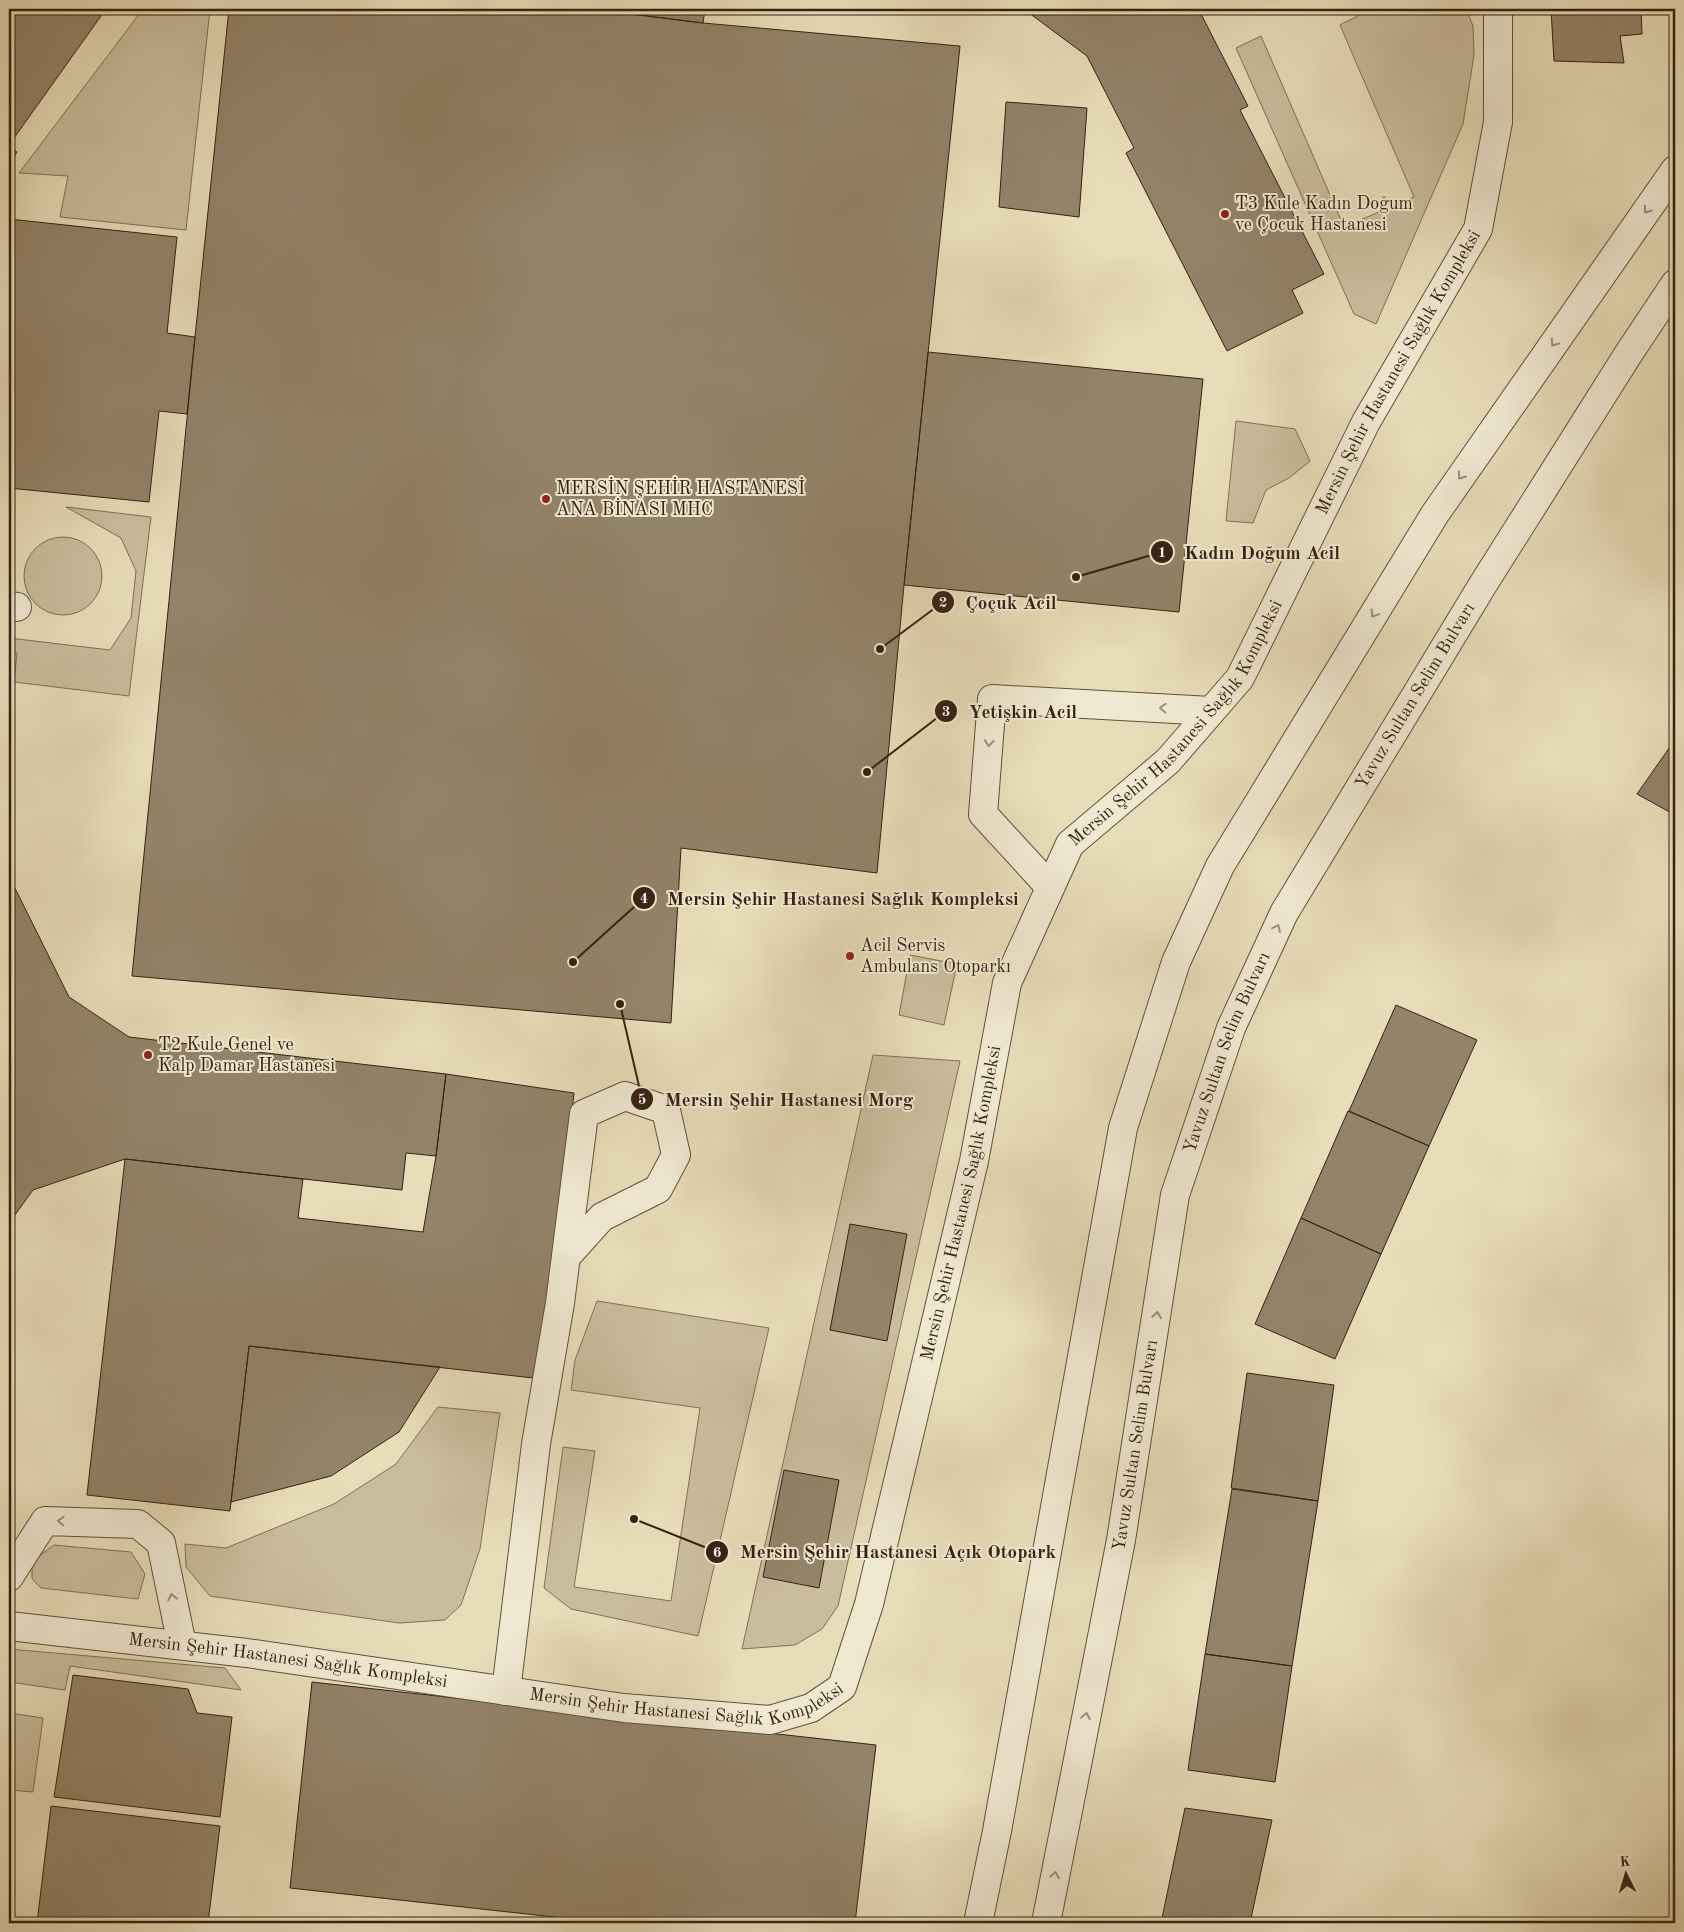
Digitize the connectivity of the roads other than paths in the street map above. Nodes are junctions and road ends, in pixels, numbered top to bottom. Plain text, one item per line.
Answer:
1 (1498, 9) edge
2 (1675, 170) edge
3 (1675, 284) edge
4 (1211, 710) junction
5 (1050, 887) junction
6 (566, 1257) junction
7 (9, 1577) edge
8 (9, 1626) edge
9 (182, 1645) junction
10 (506, 1691) junction
11 (978, 1923) edge
12 (1046, 1923) edge

1 - 4 street, Mersin Şehir Hastanesi Sağlık Kompleksi
2 -> 11 street
12 -> 3 street, Yavuz Sultan Selim Bulvarı
4 - 5 street, Mersin Şehir Hastanesi Sağlık Kompleksi
4 -> 5 street
5 - 10 street, Mersin Şehir Hastanesi Sağlık Kompleksi
6 - 6 street
6 - 10 street
9 -> 7 street
8 - 9 street, Mersin Şehir Hastanesi Sağlık Kompleksi
9 - 10 street, Mersin Şehir Hastanesi Sağlık Kompleksi

